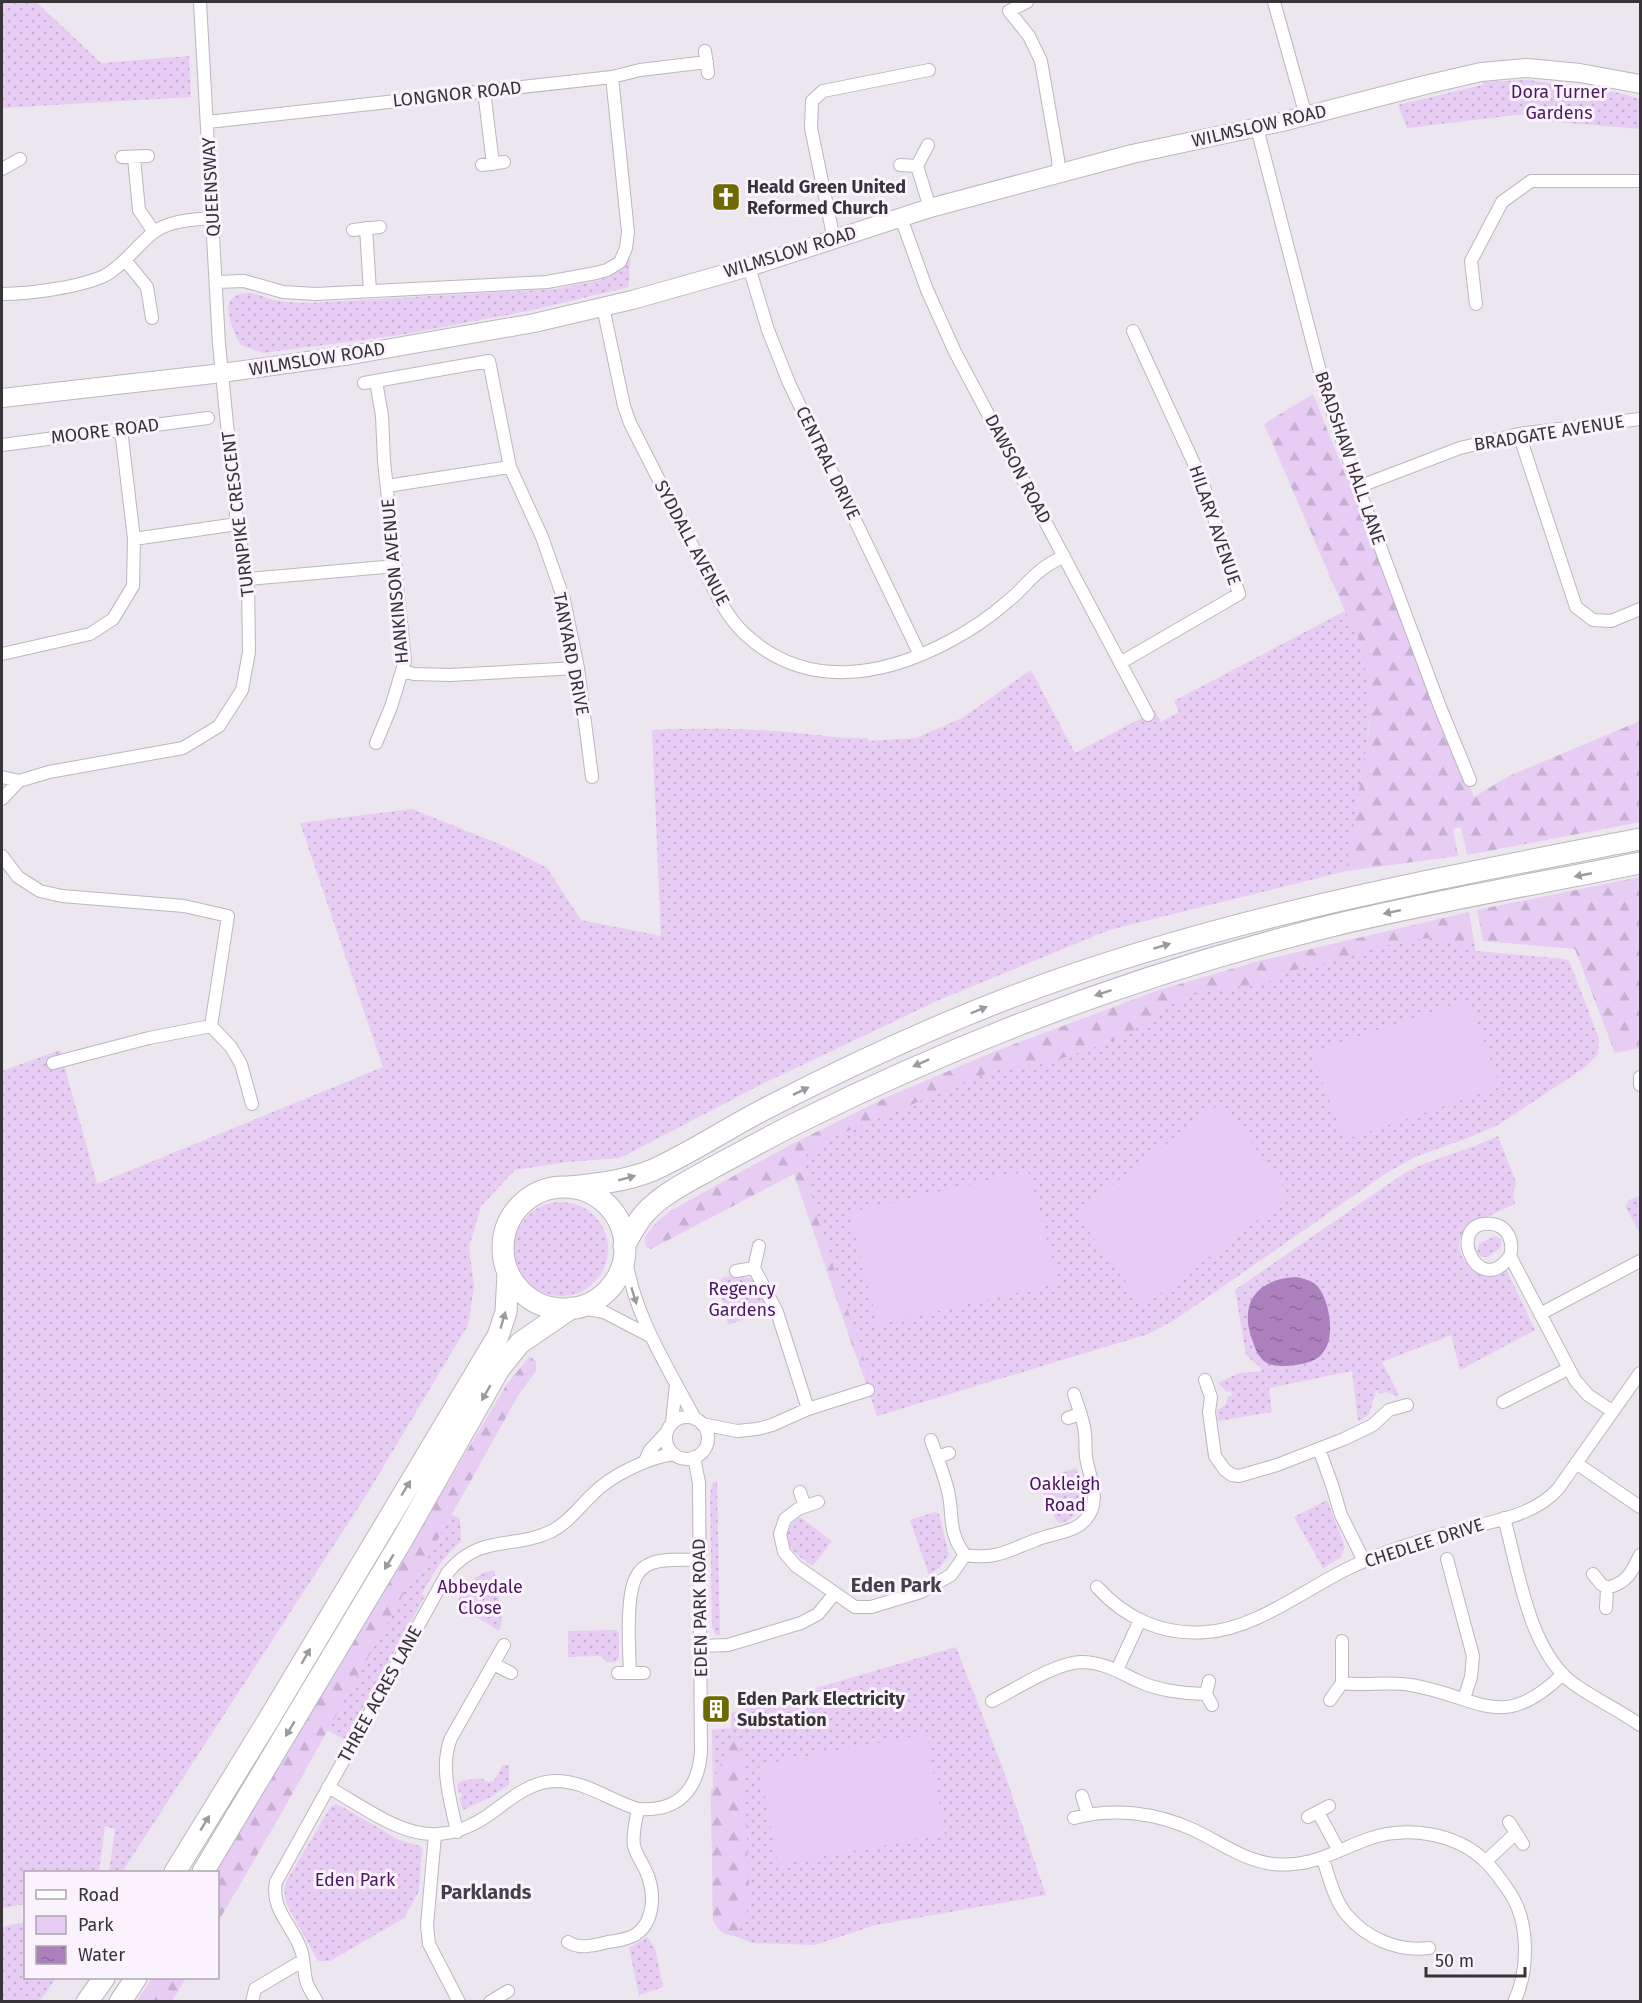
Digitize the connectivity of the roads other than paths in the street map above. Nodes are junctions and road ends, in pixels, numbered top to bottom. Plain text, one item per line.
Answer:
1 (200, 2) edge
2 (1027, 2) edge
3 (1274, 2) edge
4 (707, 62) dead end
5 (929, 70) dead end
6 (612, 77) junction
7 (1641, 84) edge
8 (484, 92) junction
9 (1306, 116) junction
10 (208, 122) junction
11 (1257, 128) junction
12 (928, 145) dead end
13 (148, 156) dead end
14 (20, 159) dead end
15 (493, 164) dead end
16 (900, 165) dead end
17 (917, 166) junction
18 (2, 169) edge
19 (1059, 174) junction
20 (1641, 181) edge
21 (930, 208) junction
22 (212, 218) junction
23 (901, 218) junction
24 (380, 227) dead end
25 (154, 232) junction
26 (834, 240) junction
27 (125, 260) junction
28 (749, 267) junction
29 (216, 282) junction
30 (370, 291) junction
31 (2, 294) edge
32 (1476, 304) dead end
33 (603, 307) junction
34 (152, 318) dead end
35 (1133, 331) dead end
36 (489, 361) joint
37 (222, 373) junction
38 (2, 398) edge
39 (208, 418) dead end
40 (1641, 419) edge
41 (121, 429) junction
42 (1518, 434) junction
43 (2, 445) edge
44 (510, 467) junction
45 (387, 486) junction
46 (1358, 487) junction
47 (237, 524) junction
48 (134, 539) junction
49 (1064, 556) junction
50 (396, 566) junction
51 (248, 579) junction
52 (1641, 609) edge
53 (2, 654) edge
54 (920, 655) junction
55 (1120, 663) junction
56 (578, 668) junction
57 (403, 671) junction
58 (1148, 715) dead end
59 (376, 743) dead end
60 (2, 777) edge
61 (592, 777) dead end
62 (1470, 780) dead end
63 (20, 781) junction
64 (2, 799) edge
65 (1641, 839) edge
66 (2, 856) edge
67 (1641, 863) edge
68 (211, 1026) junction
69 (53, 1063) dead end
70 (1641, 1077) edge
71 (1641, 1085) edge
72 (252, 1104) dead end
73 (569, 1187) junction
74 (759, 1246) dead end
75 (624, 1250) junction
76 (1510, 1256) dead end
77 (1641, 1261) edge
78 (754, 1268) junction
79 (736, 1271) dead end
80 (508, 1273) junction
81 (574, 1308) junction
82 (1540, 1314) junction
83 (650, 1336) junction
84 (1568, 1369) junction
85 (1641, 1373) edge
86 (1205, 1380) dead end
87 (676, 1383) junction
88 (868, 1390) dead end
89 (1074, 1394) dead end
90 (1503, 1402) dead end
91 (1407, 1405) dead end
92 (808, 1409) junction
93 (1612, 1411) junction
94 (698, 1421) junction
95 (669, 1428) junction
96 (737, 1431) junction
97 (931, 1440) dead end
98 (706, 1443) junction
99 (1319, 1449) junction
100 (674, 1454) junction
101 (694, 1457) junction
102 (645, 1461) junction
103 (1576, 1463) junction
104 (800, 1492) dead end
105 (818, 1502) dead end
106 (805, 1506) junction
107 (1641, 1507) edge
108 (1504, 1518) junction
109 (965, 1555) junction
110 (1641, 1555) edge
111 (1447, 1559) dead end
112 (699, 1560) junction
113 (1364, 1561) junction
114 (1593, 1574) dead end
115 (1097, 1587) dead end
116 (1607, 1588) junction
117 (835, 1593) junction
118 (1606, 1608) dead end
119 (1140, 1620) junction
120 (1342, 1641) dead end
121 (504, 1645) dead end
122 (700, 1646) junction
123 (493, 1664) junction
124 (1117, 1670) junction
125 (511, 1673) dead end
126 (644, 1673) dead end
127 (1563, 1674) junction
128 (1342, 1683) junction
129 (1464, 1699) junction
130 (1330, 1700) dead end
131 (991, 1701) dead end
132 (1212, 1705) dead end
133 (1641, 1725) edge
134 (328, 1787) junction
135 (1082, 1796) dead end
136 (638, 1809) junction
137 (1318, 1812) dead end
138 (1088, 1814) junction
139 (1074, 1818) dead end
140 (1509, 1822) dead end
141 (457, 1832) junction
142 (435, 1835) junction
143 (1339, 1851) junction
144 (1323, 1859) junction
145 (1486, 1861) junction
146 (176, 1871) edge
147 (204, 1871) edge
148 (568, 1942) dead end
149 (1429, 1948) dead end
150 (302, 1961) junction
151 (103, 1979) edge
152 (135, 1979) edge
153 (508, 1991) dead end
154 (87, 2001) edge
155 (120, 2001) edge
156 (252, 2001) edge
157 (317, 2001) edge
158 (459, 2001) edge
159 (490, 2001) edge
160 (1514, 2001) edge

1 - 10 street, QUEENSWAY
2 - 19 street
3 - 9 street
4 - 6 street, LONGNOR ROAD
5 - 26 street
6 - 8 street, LONGNOR ROAD
6 - 30 street
7 - 9 main road, WILMSLOW ROAD
8 - 10 street, LONGNOR ROAD
8 - 15 street
9 - 11 main road, WILMSLOW ROAD
10 - 22 street, QUEENSWAY
11 - 19 main road, WILMSLOW ROAD
11 - 46 street, BRADSHAW HALL LANE
12 - 17 street
13 - 25 street
14 - 18 street
16 - 17 street
17 - 21 street
19 - 21 main road, WILMSLOW ROAD
20 - 32 street
21 - 23 main road, WILMSLOW ROAD
22 - 25 street
22 - 29 street, QUEENSWAY
23 - 26 main road, WILMSLOW ROAD
23 - 49 street, DAWSON ROAD
24 - 30 street
25 - 27 street
26 - 28 main road, WILMSLOW ROAD
27 - 31 street
27 - 34 street
28 - 33 main road, WILMSLOW ROAD
28 - 54 street, CENTRAL DRIVE
29 - 30 street
29 - 37 street, QUEENSWAY
33 - 37 main road, WILMSLOW ROAD
33 - 54 street, SYDDALL AVENUE
35 - 55 street, HILARY AVENUE
36 - 44 street, TANYARD DRIVE
36 - 45 street, HANKINSON AVENUE
37 - 38 main road, WILMSLOW ROAD
37 - 47 street, TURNPIKE CRESCENT
39 - 41 street, MOORE ROAD
40 - 42 street, BRADGATE AVENUE
41 - 43 street, MOORE ROAD
41 - 48 street
42 - 46 street, BRADGATE AVENUE
42 - 52 street
44 - 45 street
44 - 56 street, TANYARD DRIVE
45 - 50 street, HANKINSON AVENUE
46 - 62 street, BRADSHAW HALL LANE
47 - 48 street
47 - 51 street, TURNPIKE CRESCENT
48 - 53 street
49 - 54 street, SYDDALL AVENUE
49 - 55 street, DAWSON ROAD
50 - 51 street
50 - 57 street, HANKINSON AVENUE
51 - 63 street, TURNPIKE CRESCENT
55 - 58 street, DAWSON ROAD
56 - 57 street
56 - 61 street, TANYARD DRIVE
57 - 59 street, HANKINSON AVENUE
60 - 63 street, TURNPIKE CRESCENT
63 - 64 street, TURNPIKE CRESCENT
73 -> 65 highway
66 - 68 street
67 -> 75 highway
68 - 69 street
68 - 72 street
70 - 71 street
73 - 75 highway
73 - 80 highway
74 - 78 street
75 - 81 highway
75 -> 83 street
76 - 82 street
77 - 82 street
78 - 79 street
78 - 92 street
80 - 81 highway
146 -> 80 highway
81 - 83 street
81 -> 147 highway
82 - 84 street
83 - 87 street
84 - 90 street
84 - 93 street
85 - 93 street, CHEDLEE DRIVE
86 - 99 street
87 - 94 street
87 - 95 street
88 - 92 street
89 - 109 street
91 - 99 street
92 - 96 street
93 - 103 street, CHEDLEE DRIVE
94 - 95 street
94 - 96 street
94 - 98 street
95 - 100 street
95 - 102 street, THREE ACRES LANE
96 - 98 street
97 - 109 street
98 - 101 street
99 - 113 street
100 - 101 street
100 - 102 street, THREE ACRES LANE
101 - 112 street, EDEN PARK ROAD
102 - 134 street, THREE ACRES LANE
103 - 107 street
103 - 108 street, CHEDLEE DRIVE
104 - 106 street
105 - 106 street
106 - 117 street
108 - 113 street, CHEDLEE DRIVE
108 - 127 street
109 - 117 street
110 - 116 street
111 - 129 street
112 - 122 street, EDEN PARK ROAD
112 - 126 street
113 - 119 street, CHEDLEE DRIVE
114 - 116 street
115 - 119 street, CHEDLEE DRIVE
116 - 118 street
117 - 122 street
119 - 124 street
120 - 128 street
121 - 123 street
122 - 136 street, EDEN PARK ROAD
123 - 125 street
123 - 141 street
124 - 131 street
124 - 132 street
127 - 129 street
127 - 133 street
128 - 129 street
128 - 130 street
134 - 142 street, EDEN PARK ROAD
134 - 150 street, THREE ACRES LANE
135 - 138 street
136 - 141 street, EDEN PARK ROAD
136 - 148 street
137 - 143 street
138 - 139 street
138 - 144 street
140 - 145 street
141 - 142 street, EDEN PARK ROAD
142 - 158 street
143 - 144 street
143 - 145 street
144 - 149 street
145 - 160 street
150 - 156 street
150 - 157 street, THREE ACRES LANE
151 - 154 highway
152 - 155 highway
153 - 159 street

